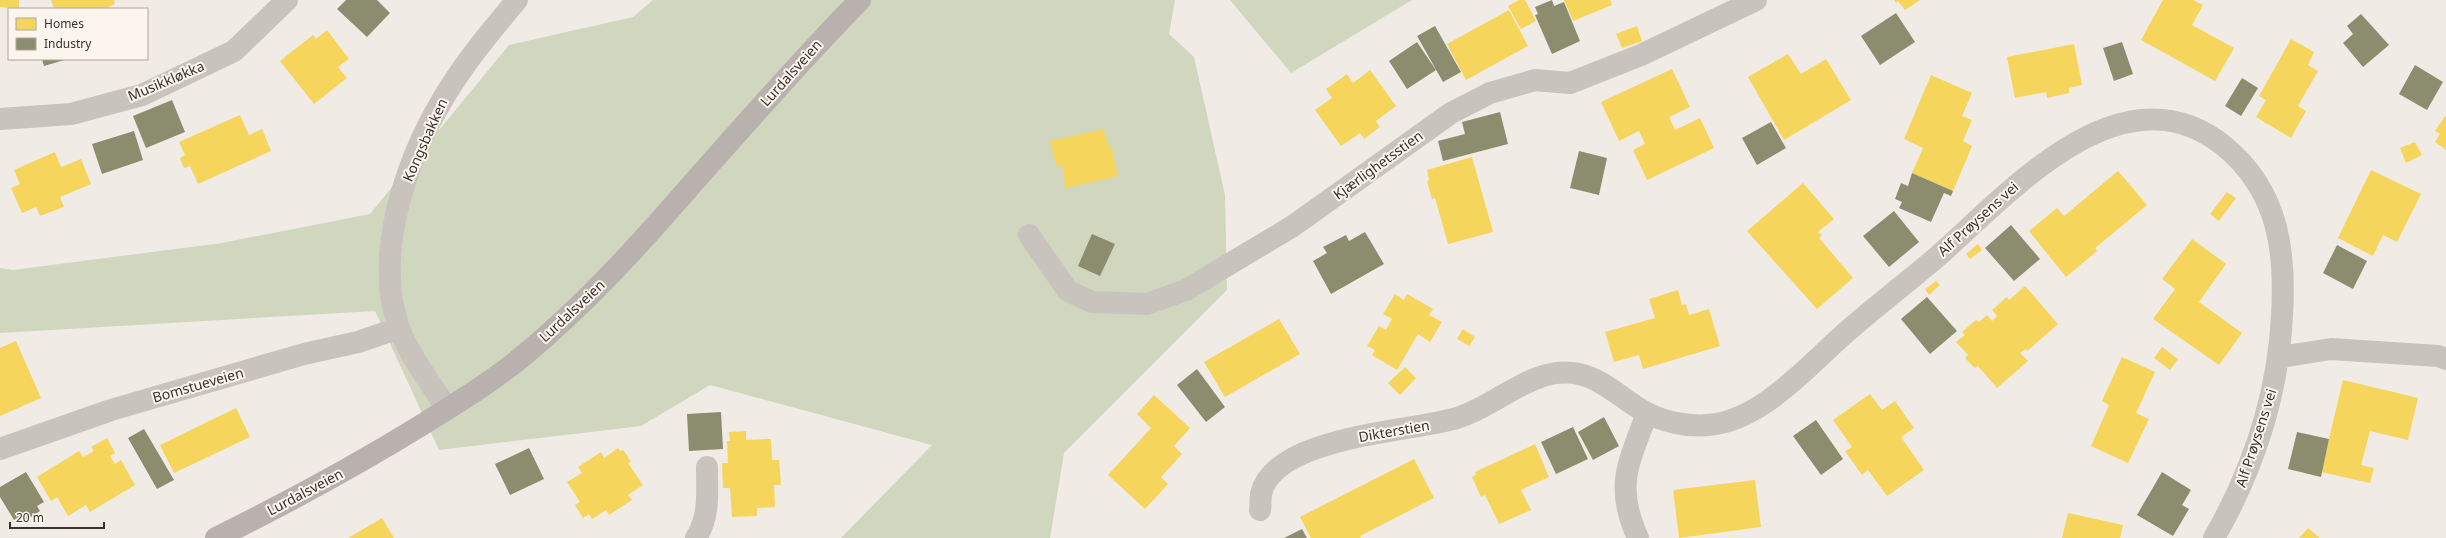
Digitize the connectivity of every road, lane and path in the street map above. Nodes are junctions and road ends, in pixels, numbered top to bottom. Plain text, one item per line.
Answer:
1 (287, 0) edge
2 (517, 0) edge
3 (860, 0) edge
4 (1756, 0) edge
5 (0, 119) edge
6 (1029, 235) dead end
7 (399, 328) junction
8 (2280, 357) junction
9 (2442, 358) edge
10 (1553, 372) joint
11 (447, 409) junction
12 (1647, 413) junction
13 (0, 449) edge
14 (708, 466) dead end
15 (1260, 510) dead end
16 (216, 538) edge
17 (696, 538) edge
18 (1638, 538) edge
19 (2214, 538) edge

1 - 5 street, Musikkløkka
2 - 7 street, Kongsbakken
3 - 11 main road, Lurdalsveien
4 - 6 street, Kjærlighetsstien
7 - 11 street, Kongsbakken
7 - 13 street, Bomstueveien
8 - 9 street
8 - 12 street, Alf Prøysens vei
8 - 19 street, Alf Prøysens vei
10 - 12 street, Alf Prøysens vei
10 - 15 street, Dikterstien
11 - 16 main road, Lurdalsveien
12 - 18 street
14 - 17 street

